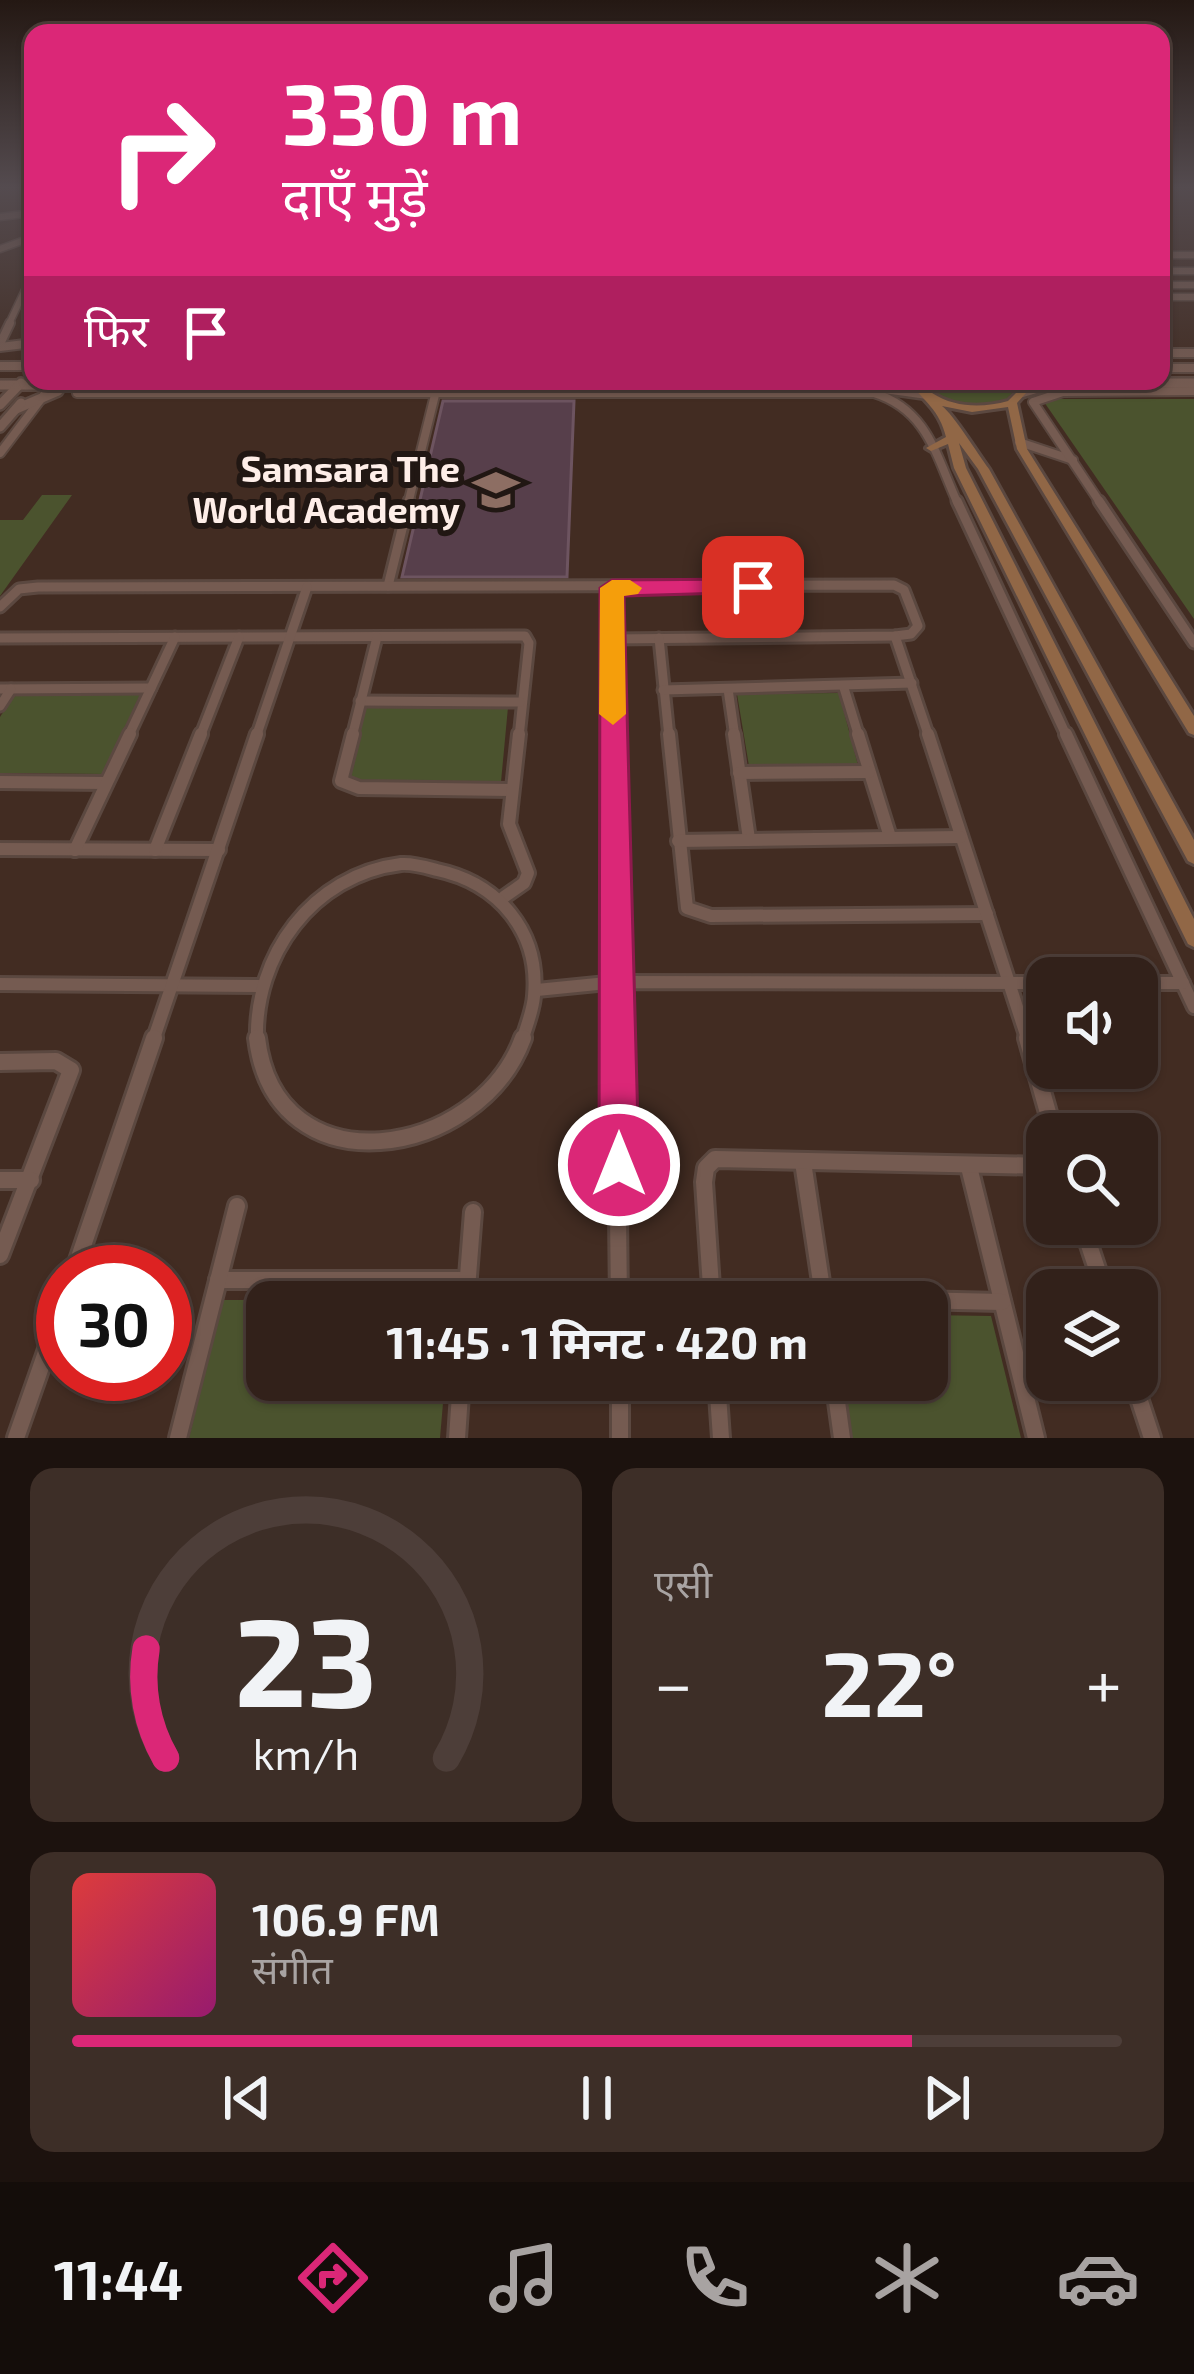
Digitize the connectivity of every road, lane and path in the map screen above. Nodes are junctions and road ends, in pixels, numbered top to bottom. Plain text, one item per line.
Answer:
1 (24, 293) edge
2 (0, 345) edge
3 (28, 390) edge
4 (29, 390) edge
5 (78, 390) edge
6 (204, 390) edge
7 (233, 390) edge
8 (752, 390) edge
9 (825, 390) edge
10 (831, 390) edge
11 (922, 390) edge
12 (1090, 390) edge
13 (1017, 392) edge
14 (208, 395) junction
15 (225, 395) junction
16 (435, 395) junction
17 (928, 396) junction
18 (945, 412) junction
19 (0, 427) edge
20 (952, 438) junction
21 (1019, 442) junction
22 (931, 448) junction
23 (0, 453) edge
24 (1073, 460) junction
25 (388, 586) junction
26 (307, 587) junction
27 (612, 588) junction
28 (0, 607) edge
29 (895, 636) junction
30 (175, 637) junction
31 (239, 637) junction
32 (290, 637) junction
33 (377, 637) junction
34 (0, 638) edge
35 (658, 638) junction
36 (612, 639) junction
37 (1194, 643) edge
38 (912, 683) junction
39 (151, 688) junction
40 (844, 688) junction
41 (6, 689) edge
42 (728, 689) junction
43 (663, 690) junction
44 (360, 701) junction
45 (520, 702) junction
46 (0, 706) edge
47 (1194, 729) edge
48 (869, 772) junction
49 (739, 773) junction
50 (0, 782) edge
51 (106, 783) junction
52 (509, 790) junction
53 (890, 837) junction
54 (960, 837) junction
55 (748, 839) junction
56 (678, 841) junction
57 (0, 849) edge
58 (75, 850) junction
59 (155, 850) junction
60 (219, 850) junction
61 (1194, 856) edge
62 (504, 897) junction
63 (987, 914) junction
64 (1194, 938) edge
65 (617, 982) junction
66 (1011, 983) junction
67 (1026, 983) edge
68 (1158, 983) edge
69 (1183, 983) junction
70 (0, 984) edge
71 (173, 986) junction
72 (260, 986) junction
73 (537, 990) junction
74 (1194, 1007) edge
75 (0, 1062) edge
76 (1048, 1113) edge
77 (803, 1162) junction
78 (1026, 1166) edge
79 (969, 1167) junction
80 (0, 1180) edge
81 (31, 1180) junction
82 (237, 1207) dead end
83 (472, 1212) dead end
84 (83, 1245) edge
85 (0, 1256) edge
86 (218, 1280) junction
87 (468, 1280) joint
88 (620, 1281) edge
89 (711, 1281) edge
90 (821, 1281) edge
91 (948, 1301) edge
92 (1002, 1302) junction
93 (36, 1381) edge
94 (460, 1401) edge
95 (620, 1401) edge
96 (718, 1401) edge
97 (837, 1401) edge
98 (1140, 1401) edge
99 (16, 1438) edge
100 (178, 1438) edge
101 (457, 1438) edge
102 (620, 1438) edge
103 (721, 1438) edge
104 (842, 1438) edge
105 (1036, 1438) edge
106 (1152, 1438) edge

1 - 2 street
3 - 19 street
4 - 23 street
5 - 14 street
6 - 14 street
7 - 15 street
8 - 16 street
9 - 22 street
10 - 17 street
11 - 17 main road
12 - 24 street
13 - 17 main road
13 - 21 main road
14 - 15 street
15 - 16 street
16 - 25 street
17 - 18 main road
18 - 20 main road
18 - 61 main road
20 - 22 main road
20 - 64 main road
21 - 24 street
21 - 47 main road
22 - 69 street
24 - 37 street
25 - 26 street
25 - 27 street
26 - 28 street
26 - 32 street
27 - 29 street
27 - 36 street
29 - 35 street
29 - 38 street
30 - 31 street
30 - 34 street
30 - 39 street
31 - 32 street
31 - 59 street
32 - 33 street
32 - 60 street
33 - 44 street
33 - 45 street
35 - 36 street
35 - 43 street
36 - 65 street
38 - 40 street
38 - 54 street
39 - 41 street
39 - 51 street
40 - 42 street
40 - 48 street
41 - 46 street
42 - 43 street
42 - 49 street
43 - 56 street
44 - 45 street
44 - 52 street
45 - 52 street
48 - 49 street
48 - 53 street
49 - 55 street
50 - 51 street
51 - 58 street
52 - 62 street
53 - 54 street
53 - 55 street
54 - 63 street
55 - 56 street
56 - 63 street
57 - 58 street
58 - 59 street
59 - 60 street
60 - 71 street
62 - 72 street
62 - 73 street
63 - 66 street
65 - 66 street
65 - 73 street
65 - 88 street
66 - 67 street
66 - 76 street
68 - 69 street
69 - 74 street
70 - 71 street
71 - 72 street
71 - 84 street
72 - 73 street
75 - 81 street
77 - 79 street
77 - 89 street
77 - 90 street
78 - 79 street
79 - 92 street
80 - 81 street
81 - 85 street
82 - 86 street
83 - 87 street
86 - 87 street
86 - 100 street
91 - 92 street
92 - 105 street
93 - 99 street
94 - 101 street
95 - 102 street
96 - 103 street
97 - 104 street
98 - 106 street

